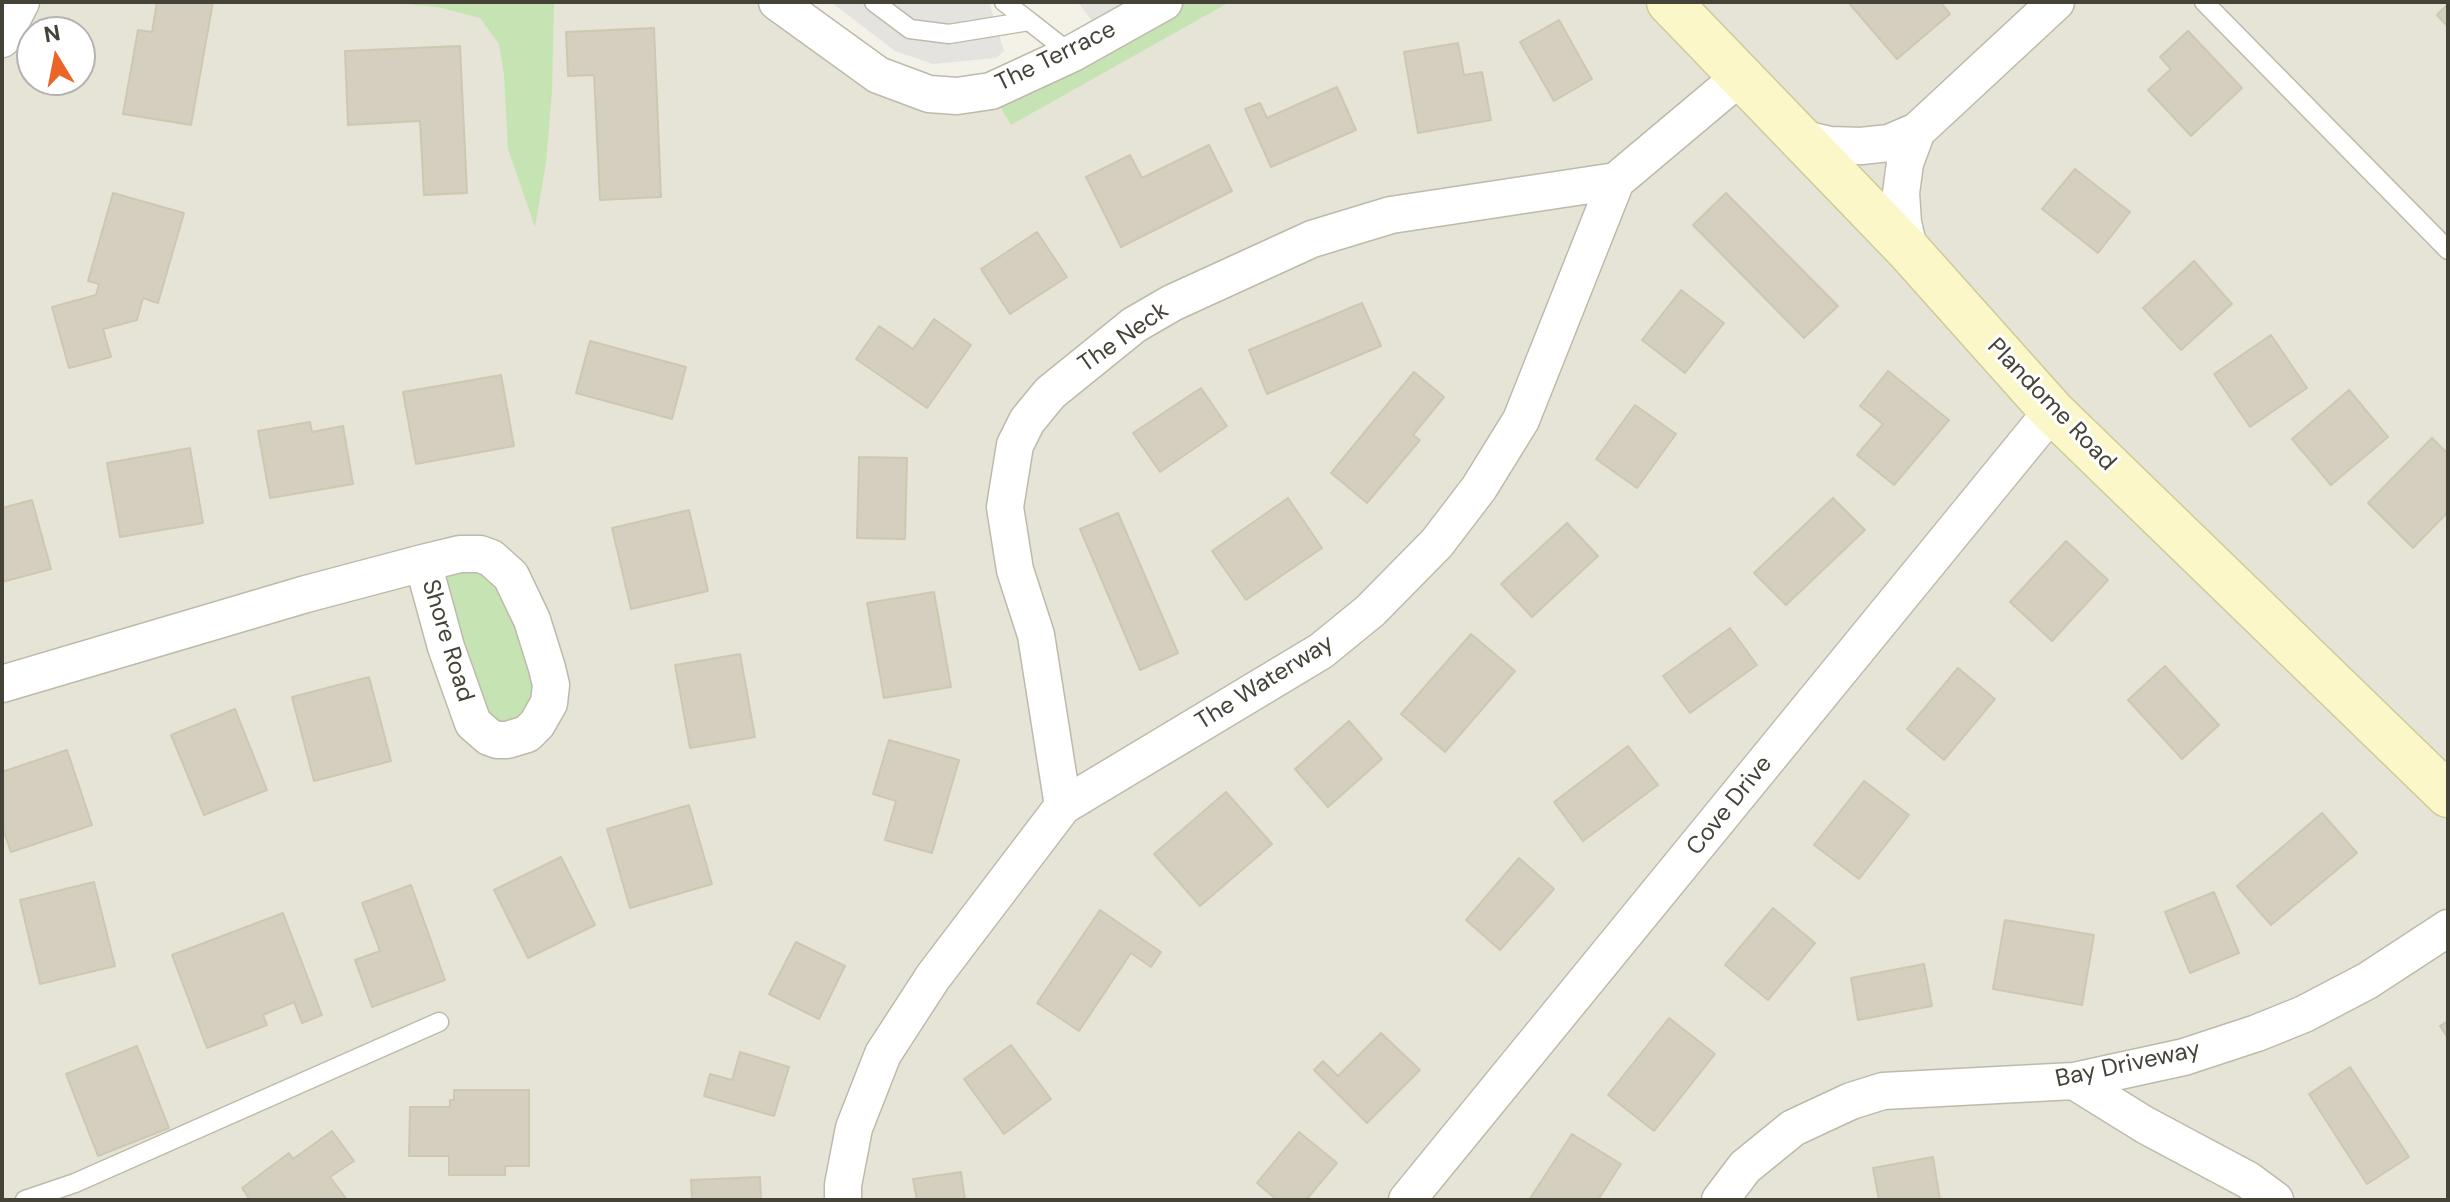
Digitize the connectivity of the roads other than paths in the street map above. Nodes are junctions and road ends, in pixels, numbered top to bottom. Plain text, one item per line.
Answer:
1 (21, 2) edge
2 (777, 2) edge
3 (874, 2) edge
4 (1004, 2) edge
5 (1164, 2) edge
6 (1669, 2) edge
7 (2056, 2) edge
8 (2204, 2) edge
9 (1029, 21) junction
10 (2, 39) edge
11 (1071, 54) junction
12 (1741, 76) junction
13 (1917, 131) junction
14 (1799, 138) junction
15 (1616, 181) junction
16 (2448, 250) edge
17 (1910, 252) junction
18 (2052, 411) junction
19 (423, 563) junction
20 (2, 684) edge
21 (2448, 795) edge
22 (1063, 806) junction
23 (2448, 928) edge
24 (439, 1022) dead end
25 (2074, 1081) junction
26 (2260, 1193) edge
27 (25, 1200) edge
28 (843, 1200) edge
29 (1407, 1200) edge
30 (1720, 1200) edge

1 - 10 street
2 - 11 street, The Terrace
3 - 9 lane
4 - 9 lane
5 - 11 street, The Terrace
6 - 12 main road, Plandome Road
7 - 13 street
8 - 16 lane
9 - 11 lane
12 - 14 main road, Plandome Road
12 - 15 street, The Waterway
13 - 14 street
13 - 17 street
14 - 17 main road, Plandome Road
15 - 22 street, The Waterway
15 - 22 street, The Neck
17 - 18 main road, Plandome Road
18 - 21 main road, Plandome Road
18 - 29 street, Cove Drive
19 - 19 street, Shore Road
19 - 20 street, Shore Road
22 - 28 street, The Waterway
23 - 25 street, Bay Driveway
24 - 27 lane
25 - 26 street
25 - 30 street, Bay Driveway

